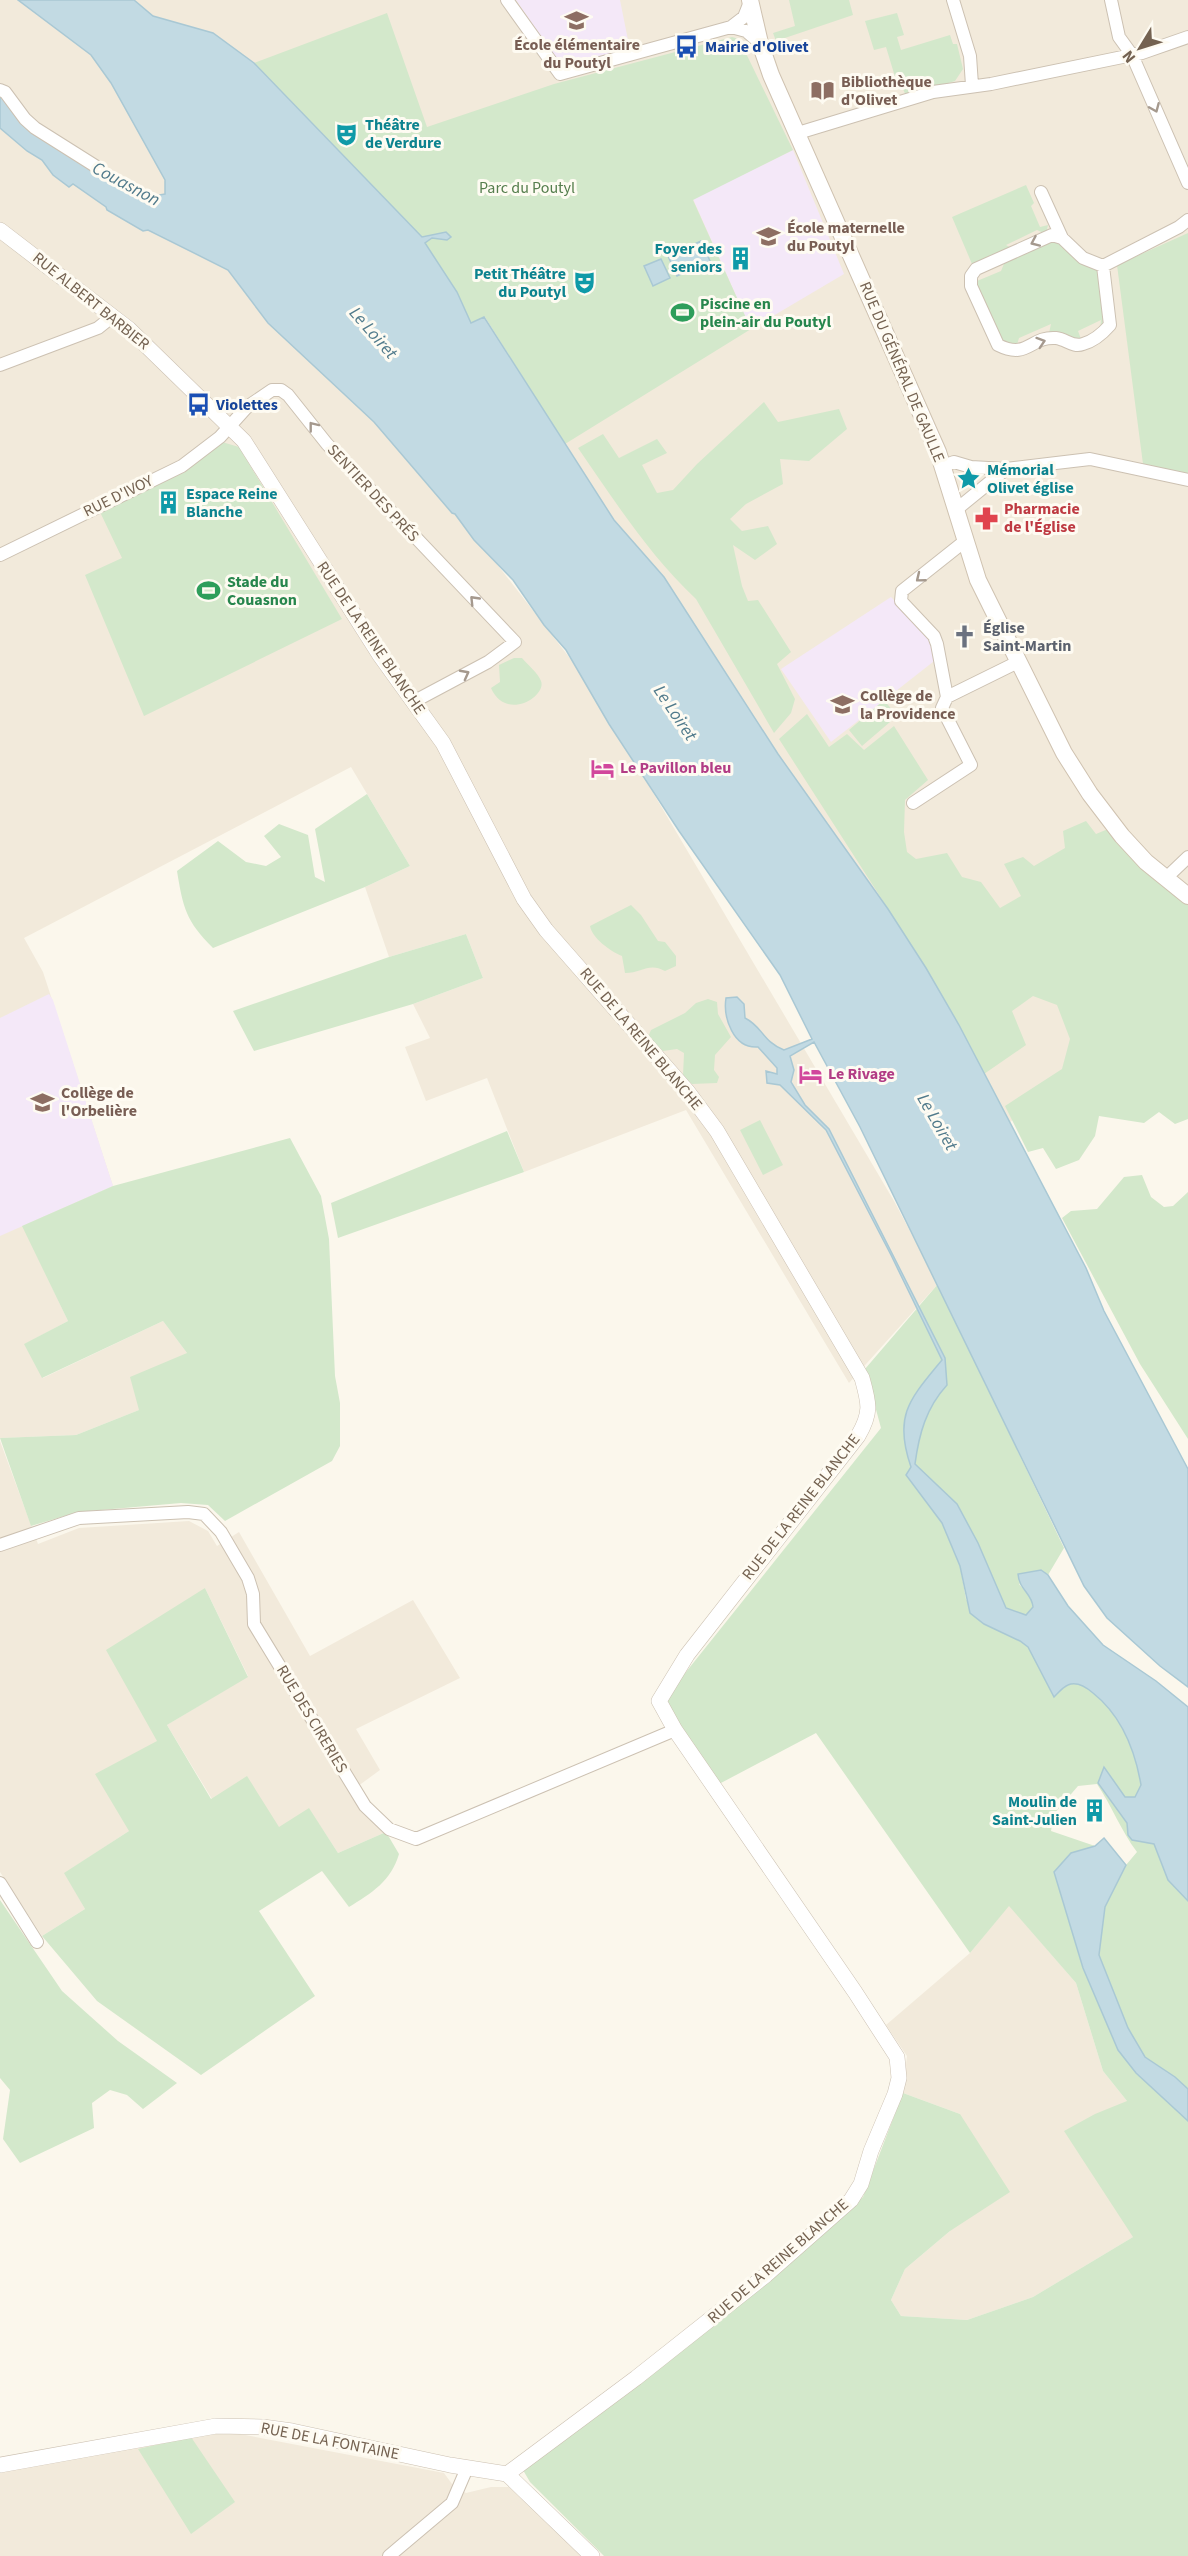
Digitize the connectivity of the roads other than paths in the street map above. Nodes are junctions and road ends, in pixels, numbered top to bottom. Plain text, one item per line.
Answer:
1 (507, 0) edge
2 (953, 0) edge
3 (1111, 0) edge
4 (750, 1) edge
5 (731, 27) junction
6 (1188, 37) edge
7 (760, 43) junction
8 (1132, 55) junction
9 (972, 86) junction
10 (0, 90) edge
11 (798, 133) junction
12 (100, 169) dead end
13 (1188, 183) edge
14 (1041, 192) dead end
15 (1188, 220) edge
16 (0, 230) edge
17 (1062, 238) junction
18 (1103, 266) junction
19 (113, 316) junction
20 (0, 364) edge
21 (230, 426) junction
22 (943, 466) junction
23 (1006, 468) junction
24 (1188, 480) edge
25 (957, 509) junction
26 (965, 541) junction
27 (0, 555) edge
28 (1018, 662) junction
29 (947, 697) junction
30 (413, 702) junction
31 (913, 803) dead end
32 (1188, 856) edge
33 (1167, 876) junction
34 (1188, 889) edge
35 (1188, 896) edge
36 (0, 1545) edge
37 (675, 1730) junction
38 (0, 1882) edge
39 (37, 1942) dead end
40 (0, 2465) edge
41 (467, 2468) junction
42 (507, 2474) junction
43 (389, 2556) edge
44 (592, 2556) edge

1 - 5 street
2 - 9 street
3 - 8 street
4 - 5 street
4 - 7 main road, RUE DU GÉNÉRAL DE GAULLE
5 - 7 street
6 - 8 street
7 - 11 main road, RUE DU GÉNÉRAL DE GAULLE
8 - 9 street
8 -> 13 street
9 - 11 street
10 - 12 street
11 - 22 main road, RUE DU GÉNÉRAL DE GAULLE
14 - 17 street
15 - 18 street
16 - 19 street, RUE ALBERT BARBIER
17 - 18 street
17 -> 18 street
19 - 20 street
19 - 21 street, RUE ALBERT BARBIER
21 - 27 street, RUE D'IVOY
21 - 30 street, RUE DE LA REINE BLANCHE
30 -> 21 street, SENTIER DES PRÉS
22 - 23 street
22 - 25 main road, RUE DU GÉNÉRAL DE GAULLE
23 - 24 street
23 - 25 street
25 - 26 main road, RUE DU GÉNÉRAL DE GAULLE
26 - 28 main road, RUE DU GÉNÉRAL DE GAULLE
26 -> 29 street
28 - 29 street
28 - 33 main road, RUE DU GÉNÉRAL DE GAULLE
29 - 31 street
30 - 37 street, RUE DE LA REINE BLANCHE
32 - 33 street
33 - 34 main road, RUE DU GÉNÉRAL DE GAULLE
33 - 35 main road, RUE DU GÉNÉRAL DE GAULLE
36 - 37 street, RUE DES CIRERIES
37 - 42 street, RUE DE LA REINE BLANCHE
38 - 39 street
40 - 41 street, RUE DE LA FONTAINE
41 - 42 street, RUE DE LA FONTAINE
41 - 43 street
42 - 44 street

